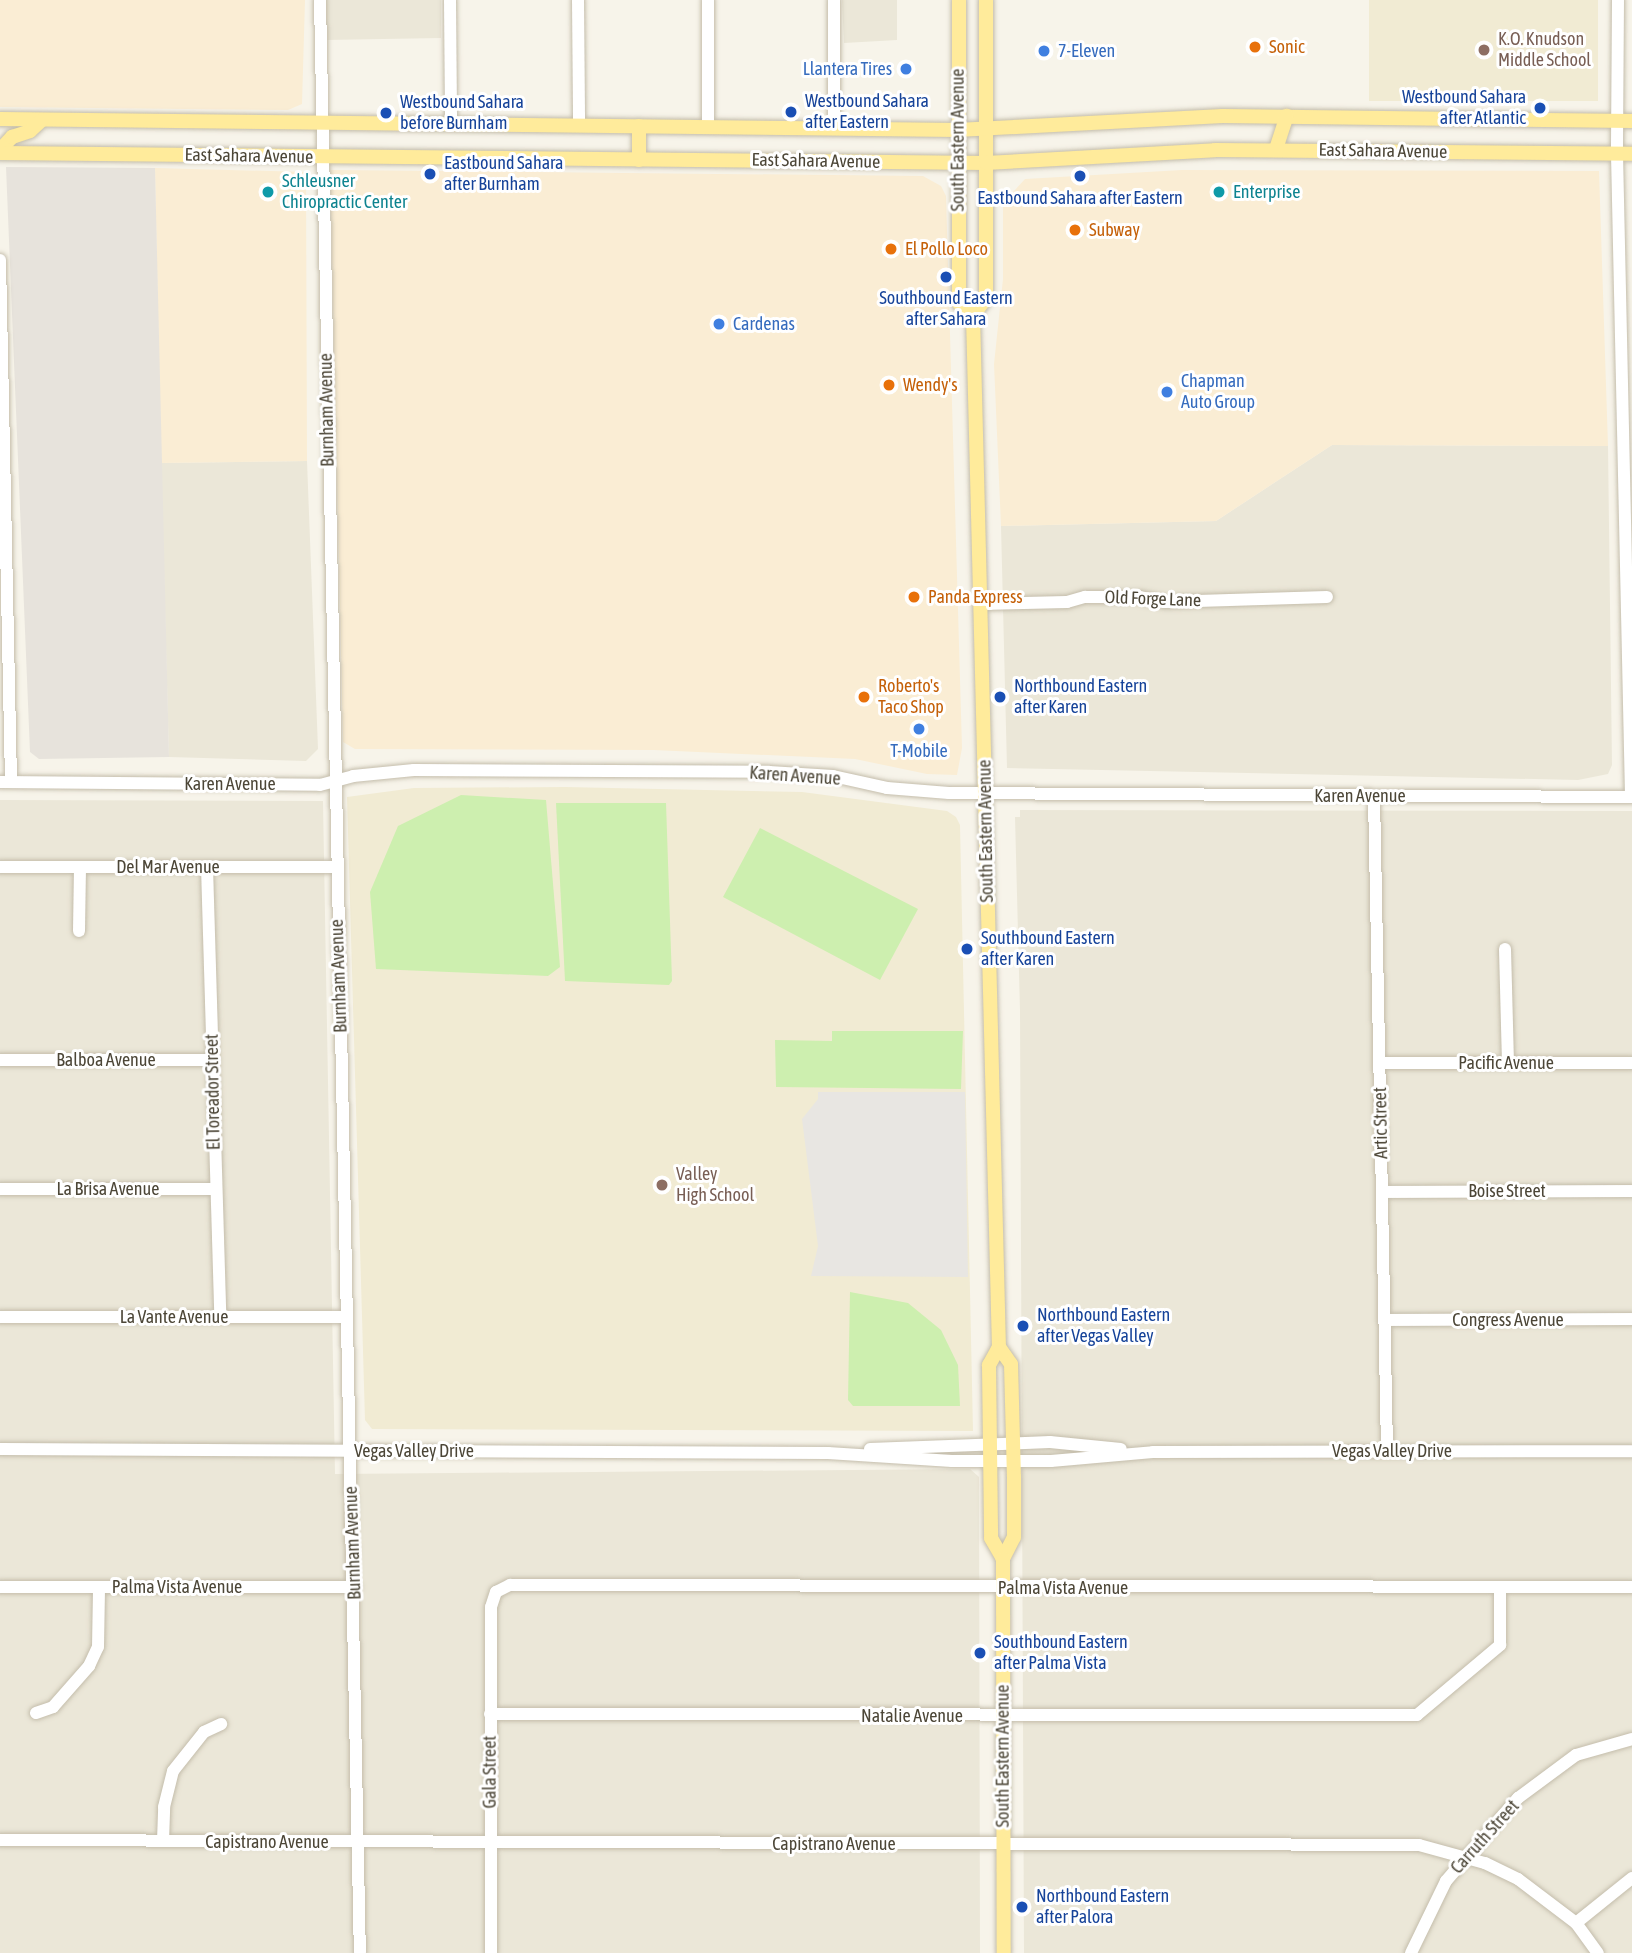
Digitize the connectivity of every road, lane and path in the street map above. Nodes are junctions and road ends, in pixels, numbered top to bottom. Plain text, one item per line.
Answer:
1 (320, 0) edge
2 (450, 0) edge
3 (578, 0) edge
4 (708, 0) edge
5 (834, 0) edge
6 (959, 0) edge
7 (986, 0) edge
8 (1618, 0) edge
9 (1287, 116) junction
10 (0, 118) edge
11 (42, 120) junction
12 (1625, 121) edge
13 (320, 122) junction
14 (451, 123) junction
15 (579, 125) junction
16 (639, 126) junction
17 (708, 127) junction
18 (834, 129) junction
19 (957, 130) junction
20 (987, 130) junction
21 (1276, 149) junction
22 (0, 152) edge
23 (1625, 154) edge
24 (320, 157) junction
25 (639, 159) junction
26 (956, 163) junction
27 (986, 163) junction
28 (0, 260) edge
29 (973, 315) junction
30 (1327, 597) dead end
31 (980, 604) junction
32 (1630, 619) edge
33 (337, 780) junction
34 (6, 782) edge
35 (985, 793) junction
36 (1374, 796) junction
37 (1631, 797) edge
38 (0, 867) edge
39 (80, 867) junction
40 (207, 867) junction
41 (336, 867) junction
42 (79, 931) dead end
43 (1505, 949) dead end
44 (0, 1060) edge
45 (213, 1060) junction
46 (1379, 1063) junction
47 (1508, 1063) junction
48 (1632, 1063) edge
49 (0, 1189) edge
50 (215, 1189) junction
51 (1632, 1191) edge
52 (1382, 1192) junction
53 (0, 1317) edge
54 (220, 1317) junction
55 (347, 1317) junction
56 (1632, 1319) edge
57 (1385, 1321) junction
58 (999, 1347) junction
59 (990, 1442) junction
60 (1013, 1442) junction
61 (0, 1450) edge
62 (350, 1450) junction
63 (1387, 1451) junction
64 (1632, 1451) edge
65 (1153, 1452) junction
66 (828, 1453) junction
67 (990, 1461) junction
68 (1013, 1461) junction
69 (1003, 1559) junction
70 (0, 1587) edge
71 (100, 1587) junction
72 (355, 1587) junction
73 (1632, 1587) edge
74 (1500, 1588) junction
75 (1003, 1589) junction
76 (496, 1592) joint
77 (36, 1713) dead end
78 (490, 1714) junction
79 (1003, 1717) junction
80 (221, 1724) dead end
81 (1632, 1739) edge
82 (0, 1840) edge
83 (163, 1841) junction
84 (358, 1842) junction
85 (490, 1842) junction
86 (1004, 1845) junction
87 (1465, 1857) junction
88 (1632, 1878) edge
89 (1576, 1923) junction
90 (360, 1953) edge
91 (491, 1953) edge
92 (1004, 1953) edge
93 (1411, 1953) edge
94 (1598, 1953) edge

1 - 13 street, Burnham Avenue
2 - 14 street
3 - 15 street
4 - 17 street
5 - 18 street
6 - 19 main road, South Eastern Avenue
7 - 20 main road, South Eastern Avenue
8 - 12 street
9 - 12 main road, East Sahara Avenue
9 - 20 main road, East Sahara Avenue
9 - 21 main road
10 - 11 main road, East Sahara Avenue
11 - 13 main road, East Sahara Avenue
11 - 22 main road
12 - 23 street
13 - 14 main road, East Sahara Avenue
13 - 24 street, Burnham Avenue
14 - 15 main road, East Sahara Avenue
15 - 16 main road, East Sahara Avenue
16 - 17 main road, East Sahara Avenue
16 - 25 main road
17 - 18 main road, East Sahara Avenue
18 - 19 main road, East Sahara Avenue
19 - 20 main road, East Sahara Avenue
19 - 26 main road, South Eastern Avenue
20 - 27 main road, South Eastern Avenue
21 - 23 main road, East Sahara Avenue
21 - 27 main road, East Sahara Avenue
22 - 24 main road, East Sahara Avenue
23 - 32 street
24 - 25 main road, East Sahara Avenue
24 - 33 street, Burnham Avenue
25 - 26 main road, East Sahara Avenue
26 - 27 main road, East Sahara Avenue
26 - 29 main road, South Eastern Avenue
27 - 29 main road, South Eastern Avenue
28 - 34 street
29 - 31 main road, South Eastern Avenue
30 - 31 street, Old Forge Lane
31 - 35 main road, South Eastern Avenue
32 - 37 street
33 - 34 street, Karen Avenue
33 - 35 street, Karen Avenue
33 - 41 street, Burnham Avenue
35 - 36 street, Karen Avenue
35 - 58 main road, South Eastern Avenue
36 - 37 street, Karen Avenue
36 - 46 street, Artic Street
38 - 39 street, Del Mar Avenue
39 - 40 street, Del Mar Avenue
39 - 42 street
40 - 41 street, Del Mar Avenue
40 - 45 street, El Toreador Street
41 - 55 street, Burnham Avenue
43 - 47 street
44 - 45 street, Balboa Avenue
45 - 50 street, El Toreador Street
46 - 47 street, Pacific Avenue
46 - 52 street, Artic Street
47 - 48 street, Pacific Avenue
49 - 50 street, La Brisa Avenue
50 - 54 street, El Toreador Street
51 - 52 street, Boise Street
52 - 57 street, Artic Street
53 - 54 street, La Vante Avenue
54 - 55 street, La Vante Avenue
55 - 62 street, Burnham Avenue
56 - 57 street, Congress Avenue
57 - 63 street, Artic Street
58 - 59 main road, South Eastern Avenue
58 - 60 main road, South Eastern Avenue
59 - 60 street, Vegas Valley Drive
59 - 66 street, Vegas Valley Drive
59 - 67 main road, South Eastern Avenue
60 - 65 street, Vegas Valley Drive
60 - 68 main road, South Eastern Avenue
61 - 62 street, Vegas Valley Drive
62 - 66 street, Vegas Valley Drive
62 - 72 street, Burnham Avenue
63 - 64 street, Vegas Valley Drive
63 - 65 street, Vegas Valley Drive
65 - 68 street, Vegas Valley Drive
66 - 67 street, Vegas Valley Drive
67 - 68 street, Vegas Valley Drive
67 - 69 main road, South Eastern Avenue
68 - 69 main road, South Eastern Avenue
69 - 75 main road, South Eastern Avenue
70 - 71 street, Palma Vista Avenue
71 - 72 street, Palma Vista Avenue
71 - 77 street
72 - 84 street, Burnham Avenue
73 - 74 street, Palma Vista Avenue
74 - 75 street, Palma Vista Avenue
74 - 79 street, Natalie Avenue
75 - 76 street, Palma Vista Avenue
75 - 79 main road, South Eastern Avenue
76 - 78 street, Gala Street
78 - 79 street, Natalie Avenue
78 - 85 street, Gala Street
79 - 86 main road, South Eastern Avenue
80 - 83 street
81 - 87 street, Carruth Street
82 - 83 street, Capistrano Avenue
83 - 84 street, Capistrano Avenue
84 - 85 street, Capistrano Avenue
84 - 90 street, Burnham Avenue
85 - 86 street, Capistrano Avenue
85 - 91 street, Gala Street
86 - 87 street, Capistrano Avenue
86 - 92 main road, South Eastern Avenue
87 - 89 street, Capistrano Avenue
87 - 93 street, Carruth Street
88 - 89 street
89 - 94 street, Capistrano Avenue

